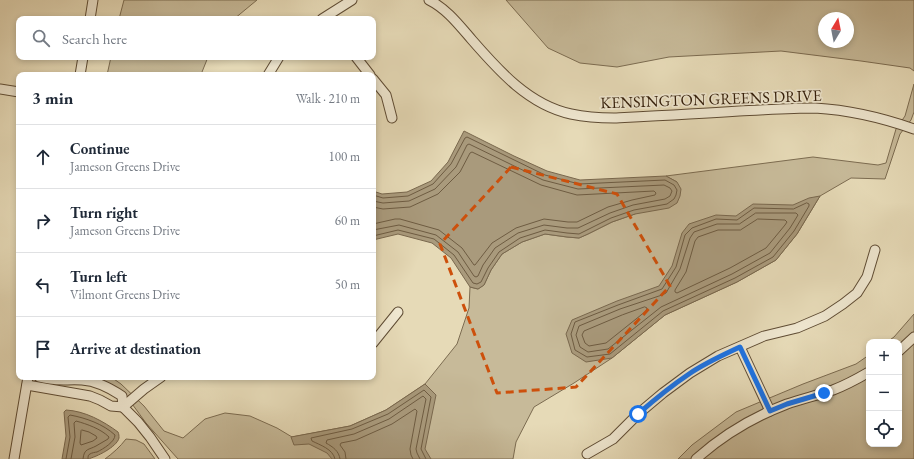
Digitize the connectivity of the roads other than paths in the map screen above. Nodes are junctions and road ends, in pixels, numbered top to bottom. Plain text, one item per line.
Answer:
1 (94, 0) edge
2 (352, 0) edge
3 (429, 0) edge
4 (91, 16) edge
5 (327, 16) edge
6 (82, 60) edge
7 (276, 60) edge
8 (358, 60) edge
9 (80, 72) edge
10 (270, 72) edge
11 (368, 72) edge
12 (376, 83) edge
13 (0, 89) edge
14 (16, 92) edge
15 (392, 118) dead end
16 (914, 129) edge
17 (875, 250) dead end
18 (398, 312) dead end
19 (914, 337) edge
20 (376, 340) edge
21 (740, 347) junction
22 (902, 348) edge
23 (866, 374) edge
24 (50, 380) edge
25 (83, 380) edge
26 (83, 380) edge
27 (157, 380) edge
28 (27, 381) edge
29 (123, 407) junction
30 (770, 411) junction
31 (588, 454) dead end
32 (14, 459) edge
33 (165, 459) edge
34 (696, 459) edge

1 - 4 street
2 - 5 street
3 - 16 street, KENSINGTON GREENS DRIVE
6 - 9 street
7 - 10 street
8 - 11 street
12 - 15 street
13 - 14 street
17 - 21 street
18 - 20 street
19 - 22 street
21 - 30 street
21 - 31 street
23 - 30 street
24 - 26 street
25 - 29 street
27 - 29 street
28 - 29 street
28 - 32 street
29 - 33 street
30 - 34 street

